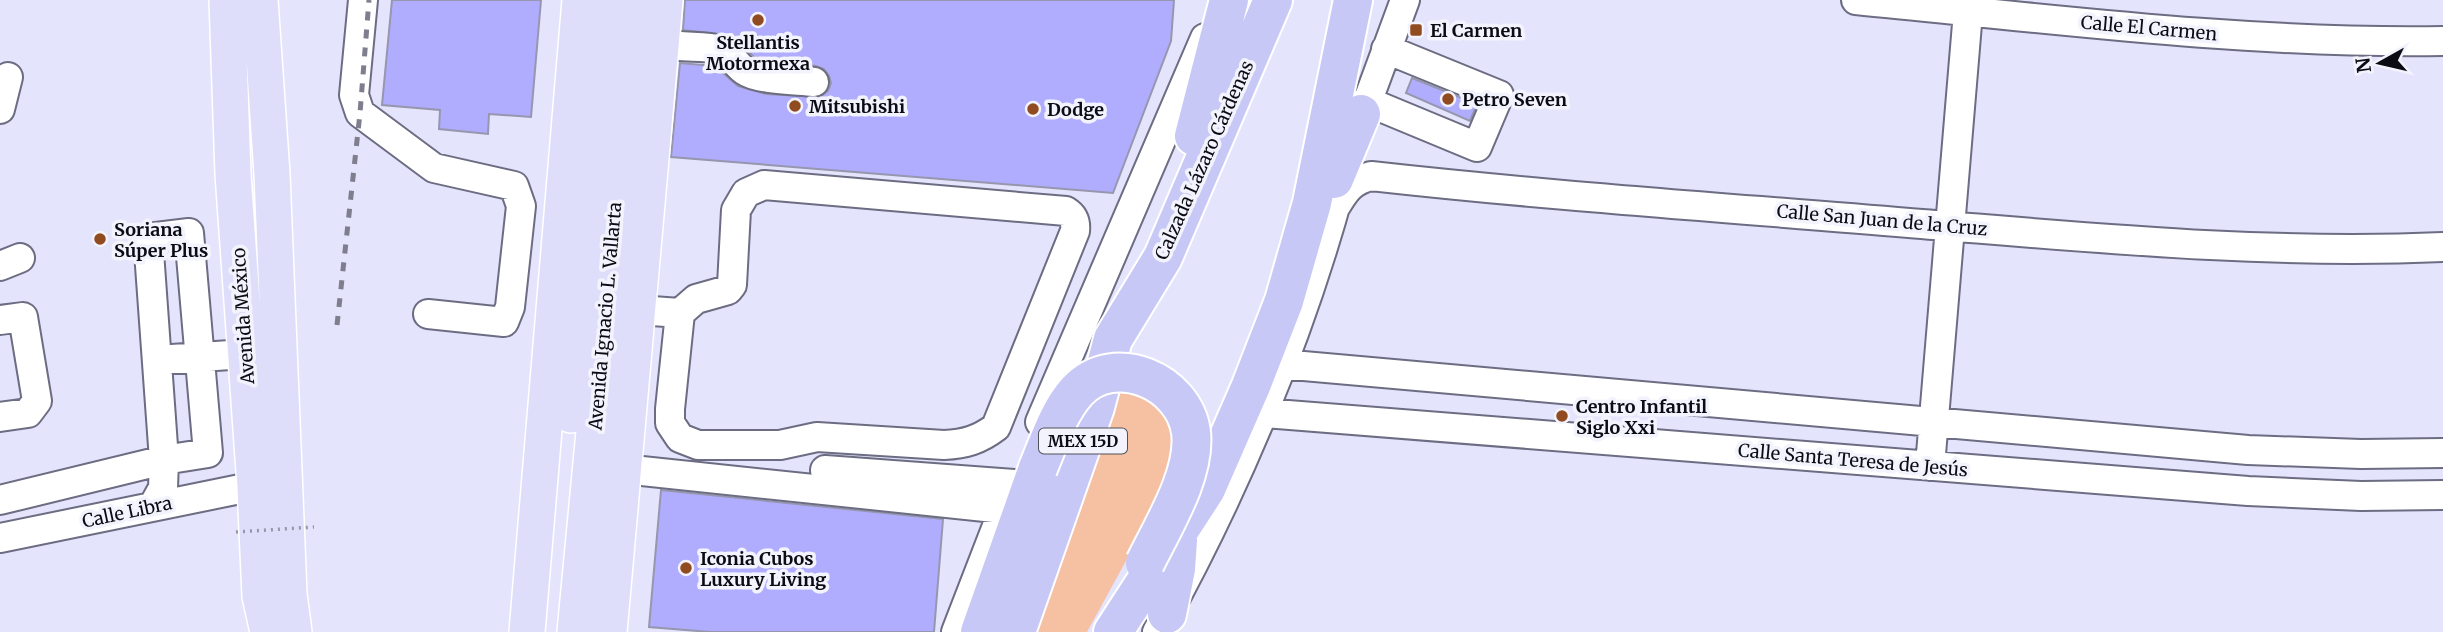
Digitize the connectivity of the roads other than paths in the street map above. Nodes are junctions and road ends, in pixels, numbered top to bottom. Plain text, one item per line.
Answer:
1 (208, 0) edge
2 (227, 0) edge
3 (260, 0) edge
4 (268, 0) edge
5 (363, 0) edge
6 (580, 0) edge
7 (590, 0) edge
8 (607, 0) edge
9 (635, 0) edge
10 (643, 0) edge
11 (665, 0) edge
12 (1222, 0) edge
13 (1229, 0) edge
14 (1273, 0) edge
15 (1353, 0) edge
16 (1405, 0) edge
17 (1856, 0) edge
18 (1968, 5) edge
19 (661, 41) junction
20 (2443, 41) edge
21 (1386, 49) junction
22 (8, 76) dead end
23 (814, 82) dead end
24 (572, 83) junction
25 (1364, 107) junction
26 (0, 109) edge
27 (1477, 147) junction
28 (652, 148) junction
29 (233, 174) junction
30 (272, 174) junction
31 (1470, 187) junction
32 (1336, 206) junction
33 (1950, 226) junction
34 (2443, 247) edge
35 (1163, 257) junction
36 (1284, 301) junction
37 (638, 310) junction
38 (680, 313) junction
39 (428, 314) dead end
40 (0, 320) edge
41 (245, 354) junction
42 (199, 357) junction
43 (157, 360) junction
44 (1281, 364) junction
45 (1262, 413) junction
46 (0, 417) edge
47 (1933, 421) junction
48 (2443, 453) edge
49 (163, 460) junction
50 (1930, 466) junction
51 (623, 469) junction
52 (825, 470) dead end
53 (255, 486) junction
54 (1018, 487) junction
55 (2443, 495) edge
56 (0, 500) edge
57 (153, 506) junction
58 (1179, 532) junction
59 (0, 538) edge
60 (275, 595) junction
61 (967, 623) edge
62 (1162, 623) edge
63 (259, 632) edge
64 (268, 632) edge
65 (294, 632) edge
66 (308, 632) edge
67 (527, 632) edge
68 (552, 632) edge
69 (575, 632) edge
70 (609, 632) edge
71 (1016, 632) edge
72 (1112, 632) edge

1 - 29 main road
2 - 29 main road, Avenida México
3 - 30 main road, Avenida México
4 - 30 main road
5 - 39 street
6 - 24 main road
7 - 24 main road
8 - 68 main road, Avenida Ignacio L. Vallarta
9 - 69 main road, Avenida Ignacio L. Vallarta
10 - 28 main road
11 - 19 main road, Avenida Ignacio L. Vallarta
12 - 54 street
13 - 35 highway
14 - 35 highway, Calzada Lázaro Cárdenas / MEX 15D
15 - 36 highway
16 - 21 street
17 - 18 street, Calle El Carmen
18 - 20 street, Calle El Carmen
18 - 33 street
19 - 23 street
19 - 28 main road, Avenida Ignacio L. Vallarta
21 - 25 street
21 - 27 street
22 - 26 street
24 - 67 main road
25 - 27 street
25 - 32 street
25 - 36 highway
27 - 31 street
28 - 37 main road, Avenida Ignacio L. Vallarta
29 - 41 main road, Avenida México
30 - 60 main road, Avenida México
31 - 32 street, Calle San Juan de la Cruz
31 - 33 street, Calle San Juan de la Cruz
32 - 44 street
33 - 34 street, Calle San Juan de la Cruz
33 - 47 street
35 - 71 highway, Calzada Lázaro Cárdenas / MEX 15D
36 - 58 highway
37 - 38 street
37 - 51 main road, Avenida Ignacio L. Vallarta
38 - 38 street
40 - 46 street
41 - 42 street
41 - 53 main road, Avenida México
42 - 43 street
42 - 43 street
42 - 49 street
43 - 49 street
44 - 45 street
44 - 47 street
45 - 50 street, Calle Santa Teresa de Jesús
45 - 62 street
47 - 48 street
47 - 50 street
49 - 56 street
49 - 57 street
50 - 55 street, Calle Santa Teresa de Jesús
51 - 54 street
51 - 70 main road, Avenida Ignacio L. Vallarta
52 - 54 street
53 - 57 street, Calle Libra
53 - 60 main road, Avenida México
54 - 61 highway
54 - 61 street
54 - 72 highway, bridge
57 - 59 street, Calle Libra
58 - 62 highway
58 - 72 highway
60 - 63 main road
60 - 64 main road, Avenida México
60 - 65 main road, Avenida México
60 - 66 main road

